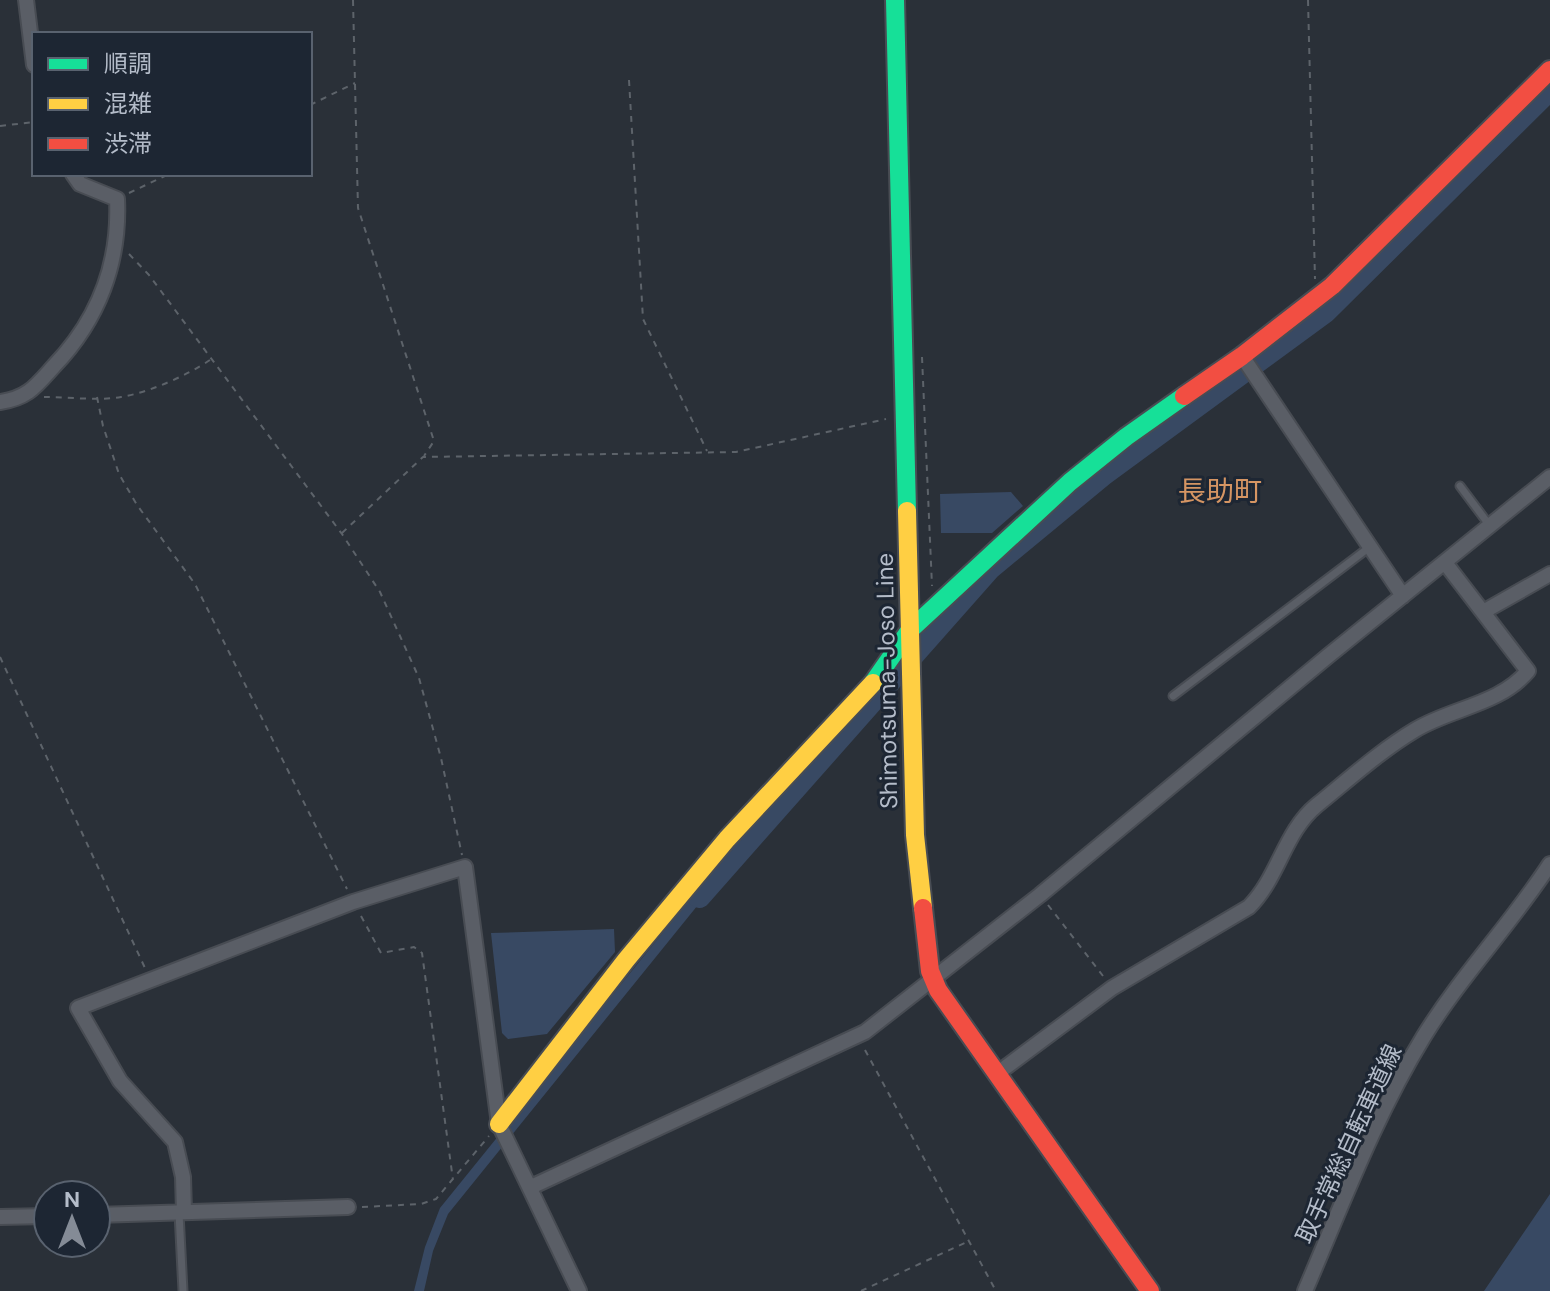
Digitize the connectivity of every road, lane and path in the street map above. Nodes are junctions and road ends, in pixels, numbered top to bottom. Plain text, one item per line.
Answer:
1 (26, 0) edge
2 (353, 0) edge
3 (895, 0) edge
4 (1308, 0) edge
5 (32, 49) edge
6 (1550, 70) edge
7 (629, 80) dead end
8 (355, 83) junction
9 (312, 104) edge
10 (32, 122) edge
11 (0, 126) edge
12 (74, 176) edge
13 (165, 176) edge
14 (117, 199) junction
15 (116, 251) junction
16 (1315, 301) junction
17 (1242, 356) junction
18 (211, 359) junction
19 (27, 394) junction
20 (97, 397) junction
21 (0, 402) edge
22 (905, 414) junction
23 (708, 452) junction
24 (423, 457) junction
25 (1550, 477) edge
26 (1460, 486) dead end
27 (1491, 527) junction
28 (342, 534) junction
29 (1371, 546) junction
30 (1446, 564) junction
31 (1550, 574) edge
32 (1403, 596) junction
33 (1483, 612) junction
34 (910, 637) junction
35 (0, 657) edge
36 (1173, 696) dead end
37 (1550, 864) edge
38 (465, 867) junction
39 (1040, 895) junction
40 (353, 902) junction
41 (150, 978) junction
42 (933, 980) junction
43 (1112, 988) junction
44 (858, 1036) junction
45 (998, 1073) junction
46 (500, 1126) junction
47 (453, 1180) junction
48 (531, 1187) junction
49 (348, 1207) joint
50 (181, 1212) junction
51 (112, 1214) edge
52 (32, 1216) edge
53 (0, 1217) edge
54 (969, 1241) junction
55 (183, 1291) edge
56 (579, 1291) edge
57 (861, 1291) edge
58 (996, 1291) edge
59 (1150, 1291) edge
60 (1305, 1291) edge

1 - 5 street
2 - 8 path
3 - 22 street, Shimotsuma-Joso Line
4 - 16 path
6 - 16 street
7 - 23 path
8 - 9 path
8 - 24 path
10 - 11 path
12 - 14 street
13 - 14 path
14 - 15 street
15 - 18 path
15 - 19 street
16 - 17 street
17 - 29 street
17 - 34 street
18 - 20 path
18 - 28 path
19 - 20 path
19 - 21 street
20 - 40 path
22 - 23 path
22 - 34 street, Shimotsuma-Joso Line
23 - 24 path
24 - 28 path
25 - 27 street
26 - 27 lane
27 - 30 street
28 - 38 path
29 - 32 street
29 - 36 lane
30 - 32 street
30 - 33 street
31 - 33 street
32 - 39 street
33 - 43 street
34 - 42 street, Shimotsuma-Joso Line
34 - 46 street
35 - 41 path
37 - 60 street, 取手常総自転車道線
38 - 40 street
38 - 46 street
39 - 42 street
39 - 43 path
40 - 41 street
40 - 47 path
41 - 50 street
42 - 44 street
42 - 45 street, Shimotsuma-Joso Line
43 - 45 street
44 - 48 street
44 - 54 path
45 - 59 street, Shimotsuma-Joso Line
46 - 47 path
46 - 48 street
47 - 49 path
48 - 56 street
49 - 50 street
50 - 51 street
50 - 55 lane
52 - 53 street
54 - 57 path
54 - 58 path

